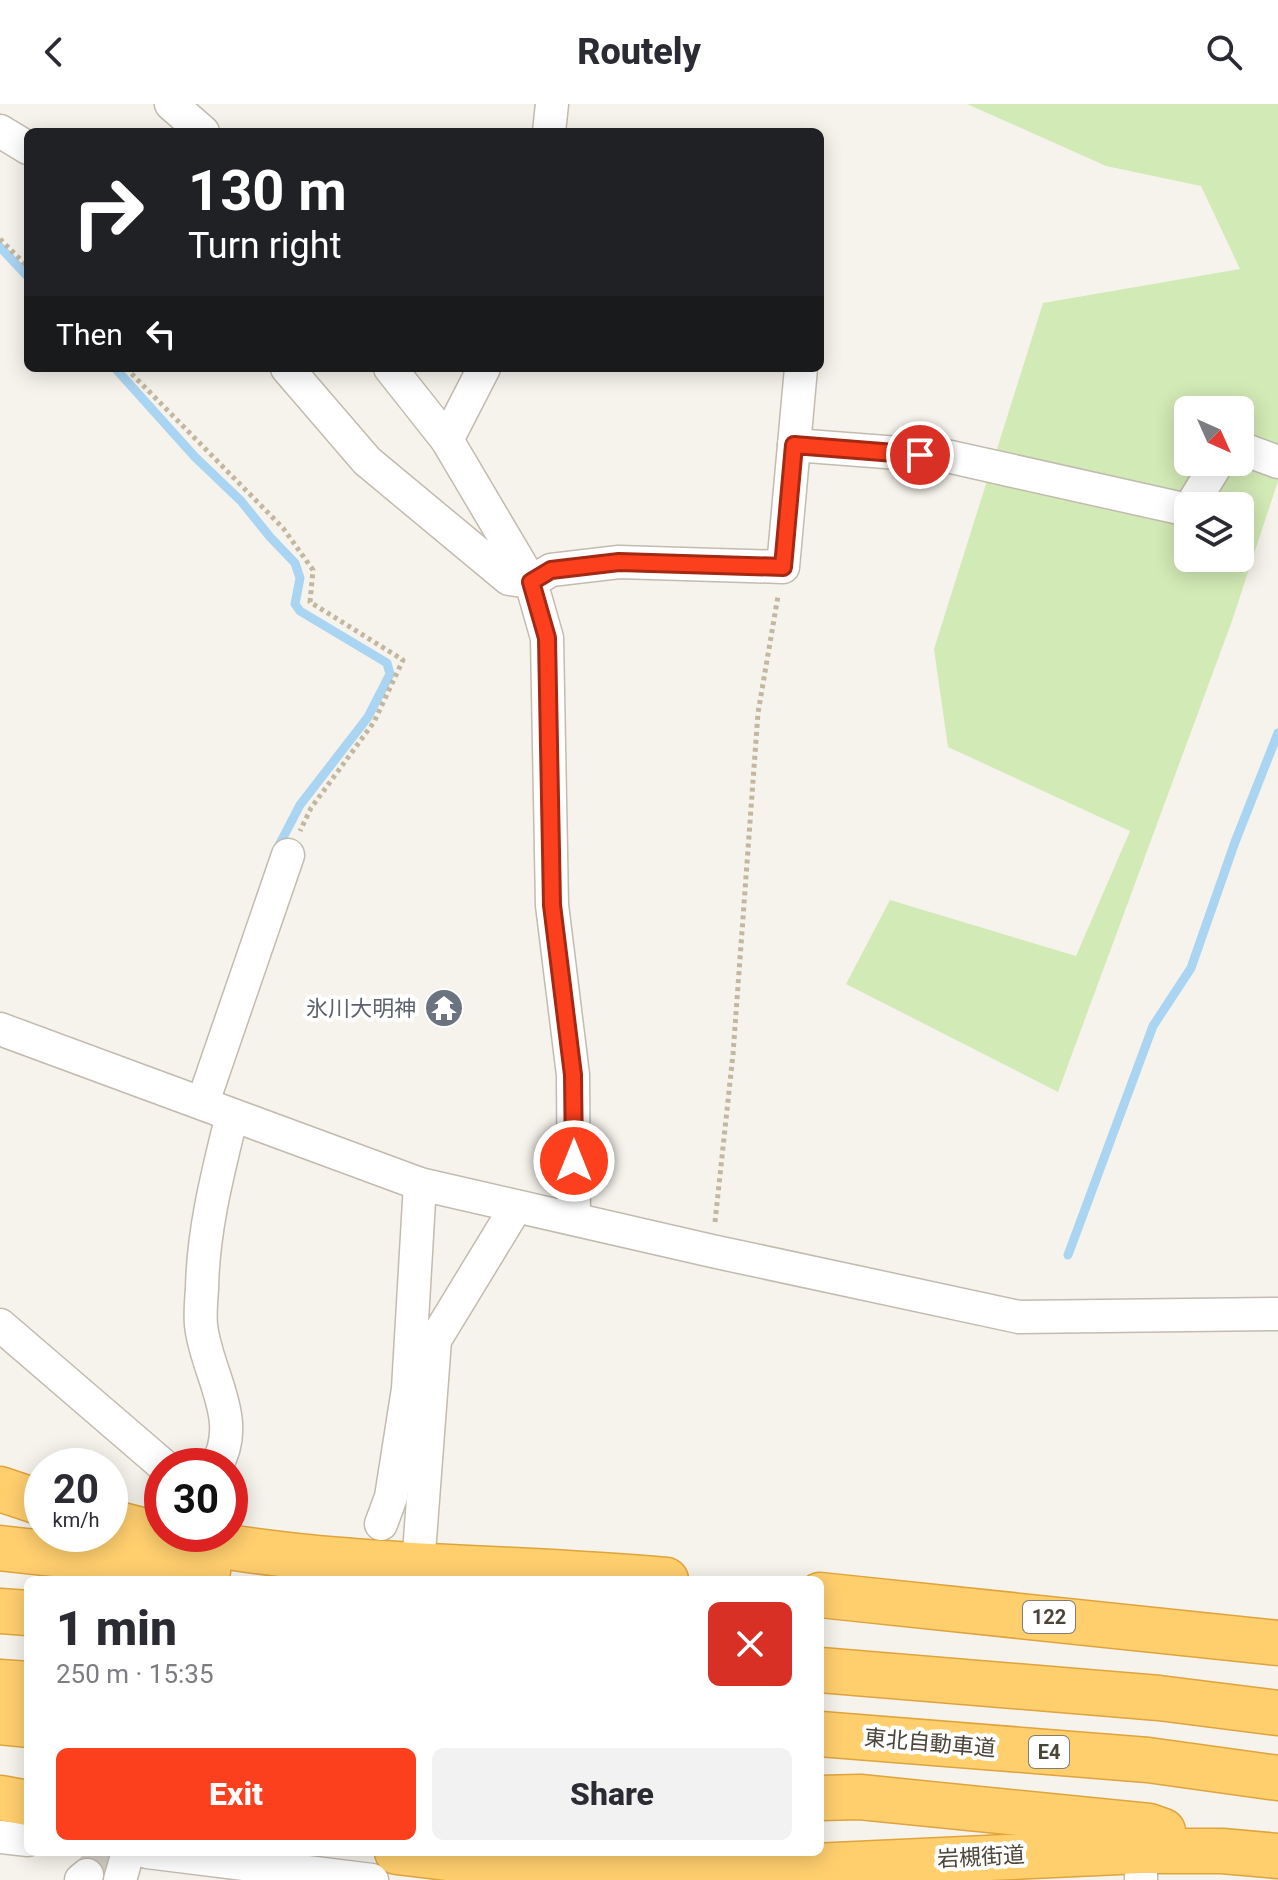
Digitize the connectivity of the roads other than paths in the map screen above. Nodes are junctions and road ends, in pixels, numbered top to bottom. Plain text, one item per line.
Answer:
1 (171, 104) edge
2 (552, 104) edge
3 (198, 128) edge
4 (549, 128) edge
5 (0, 131) edge
6 (24, 146) edge
7 (290, 372) edge
8 (393, 372) edge
9 (482, 372) edge
10 (801, 372) edge
11 (447, 440) junction
12 (794, 445) junction
13 (1254, 453) edge
14 (1278, 462) edge
15 (1174, 505) edge
16 (531, 582) junction
17 (288, 855) road end
18 (0, 1029) edge
19 (203, 1102) junction
20 (232, 1115) junction
21 (420, 1184) junction
22 (516, 1207) junction
23 (574, 1218) junction
24 (1278, 1314) edge
25 (0, 1325) edge
26 (223, 1448) edge
27 (144, 1449) edge
28 (0, 1489) edge
29 (24, 1497) edge
30 (381, 1524) dead end
31 (128, 1527) edge
32 (0, 1548) edge
33 (313, 1558) junction
34 (418, 1566) junction
35 (595, 1576) edge
36 (824, 1595) edge
37 (0, 1611) edge
38 (24, 1613) edge
39 (1278, 1643) edge
40 (824, 1670) edge
41 (0, 1682) edge
42 (24, 1684) edge
43 (1278, 1713) edge
44 (0, 1722) edge
45 (24, 1725) edge
46 (824, 1734) edge
47 (1278, 1778) edge
48 (0, 1798) edge
49 (824, 1798) edge
50 (24, 1802) edge
51 (0, 1837) edge
52 (24, 1840) edge
53 (1222, 1851) junction
54 (169, 1856) edge
55 (431, 1856) edge
56 (1278, 1856) edge
57 (1141, 1866) edge
58 (257, 1872) edge
59 (764, 1874) edge
60 (372, 1880) edge

1 - 3 street
2 - 4 street
5 - 6 street
7 - 16 street
8 - 11 street
9 - 11 street
10 - 12 street
11 - 16 street
12 - 15 street
12 - 16 street
13 - 14 street
16 - 23 street
17 - 19 street
18 - 19 street
19 - 20 street
20 - 21 street
20 - 26 street
21 - 22 street
21 - 30 street
22 - 23 street
22 - 34 street
23 - 24 street
25 - 27 street
28 - 29 highway
31 - 33 highway
32 - 33 highway
33 - 34 highway
34 - 35 highway
36 - 39 highway, 122
37 - 38 highway
40 - 43 highway
41 - 42 highway
44 - 45 highway
46 - 47 highway, 東北自動車道 / E4
48 - 50 highway
49 - 53 highway
51 - 52 street
53 - 56 highway, 岩槻街道
53 - 57 highway, 岩槻街道
54 - 58 street
55 - 59 highway, 岩槻街道
57 - 59 highway, 岩槻街道
58 - 60 street

